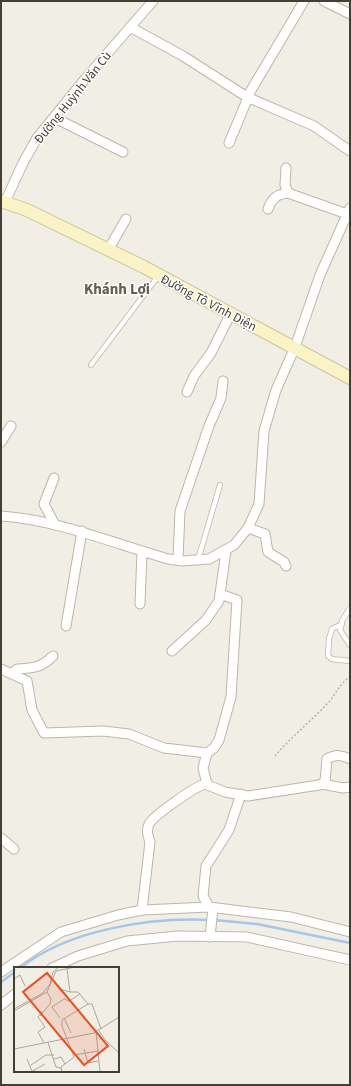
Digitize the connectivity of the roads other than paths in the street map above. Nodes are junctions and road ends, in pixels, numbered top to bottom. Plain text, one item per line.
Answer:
1 (153, 1) edge
2 (304, 1) edge
3 (324, 1) edge
4 (350, 14) edge
5 (130, 27) junction
6 (247, 96) junction
7 (55, 118) junction
8 (229, 143) dead end
9 (350, 151) edge
10 (123, 152) dead end
11 (286, 168) dead end
12 (288, 193) junction
13 (3, 202) edge
14 (268, 209) dead end
15 (349, 211) edge
16 (126, 219) dead end
17 (108, 250) junction
18 (159, 275) junction
19 (231, 313) junction
20 (295, 347) junction
21 (91, 365) dead end
22 (350, 378) edge
23 (223, 381) dead end
24 (186, 392) dead end
25 (11, 426) dead end
26 (1, 442) edge
27 (54, 478) dead end
28 (220, 485) dead end
29 (1, 516) edge
30 (55, 525) junction
31 (248, 528) junction
32 (82, 531) junction
33 (142, 551) junction
34 (226, 551) junction
35 (178, 560) junction
36 (198, 560) junction
37 (286, 566) dead end
38 (220, 594) junction
39 (140, 604) dead end
40 (350, 608) edge
41 (342, 624) junction
42 (66, 626) dead end
43 (350, 645) edge
44 (172, 652) dead end
45 (53, 656) dead end
46 (350, 661) edge
47 (1, 669) edge
48 (13, 673) junction
49 (207, 753) junction
50 (350, 760) edge
51 (207, 784) junction
52 (322, 784) junction
53 (350, 787) edge
54 (241, 794) junction
55 (1, 838) edge
56 (14, 849) dead end
57 (212, 909) junction
58 (142, 910) junction
59 (350, 932) edge
60 (211, 933) junction
61 (350, 960) edge
62 (54, 967) edge
63 (1, 972) edge
64 (14, 995) edge
65 (1, 1005) edge

1 - 5 street, Đường Huỳnh Văn Cù
2 - 6 street
3 - 4 street
5 - 6 street
5 - 7 street, Đường Huỳnh Văn Cù
6 - 8 street
6 - 9 street
7 - 10 street
7 - 13 street, Đường Huỳnh Văn Cù
11 - 12 street
12 - 14 street
12 - 15 street
13 - 17 main road, Đường Tô Vĩnh Diện
15 - 20 street
16 - 17 street
17 - 18 main road, Đường Tô Vĩnh Diện
18 - 19 main road, Đường Tô Vĩnh Diện
18 - 21 lane
19 - 20 main road, Đường Tô Vĩnh Diện
19 - 24 street
20 - 22 main road, Đường Tô Vĩnh Diện
20 - 31 street
23 - 35 street
25 - 26 street
27 - 30 street
28 - 36 lane
29 - 30 street
30 - 32 street
31 - 34 street
31 - 37 street
32 - 33 street
32 - 42 street
33 - 35 street
33 - 39 street
34 - 36 street
34 - 38 street
35 - 36 street
38 - 44 street
38 - 49 street
40 - 41 lane
41 - 43 lane
41 - 46 lane
45 - 48 street
47 - 48 street
48 - 49 street
49 - 51 street
50 - 52 street
51 - 54 street
51 - 58 street
52 - 53 street
52 - 54 street
54 - 57 street
55 - 56 street
57 - 58 street
57 - 59 street
57 - 60 street
58 - 63 street
60 - 61 street
60 - 62 street
64 - 65 street

